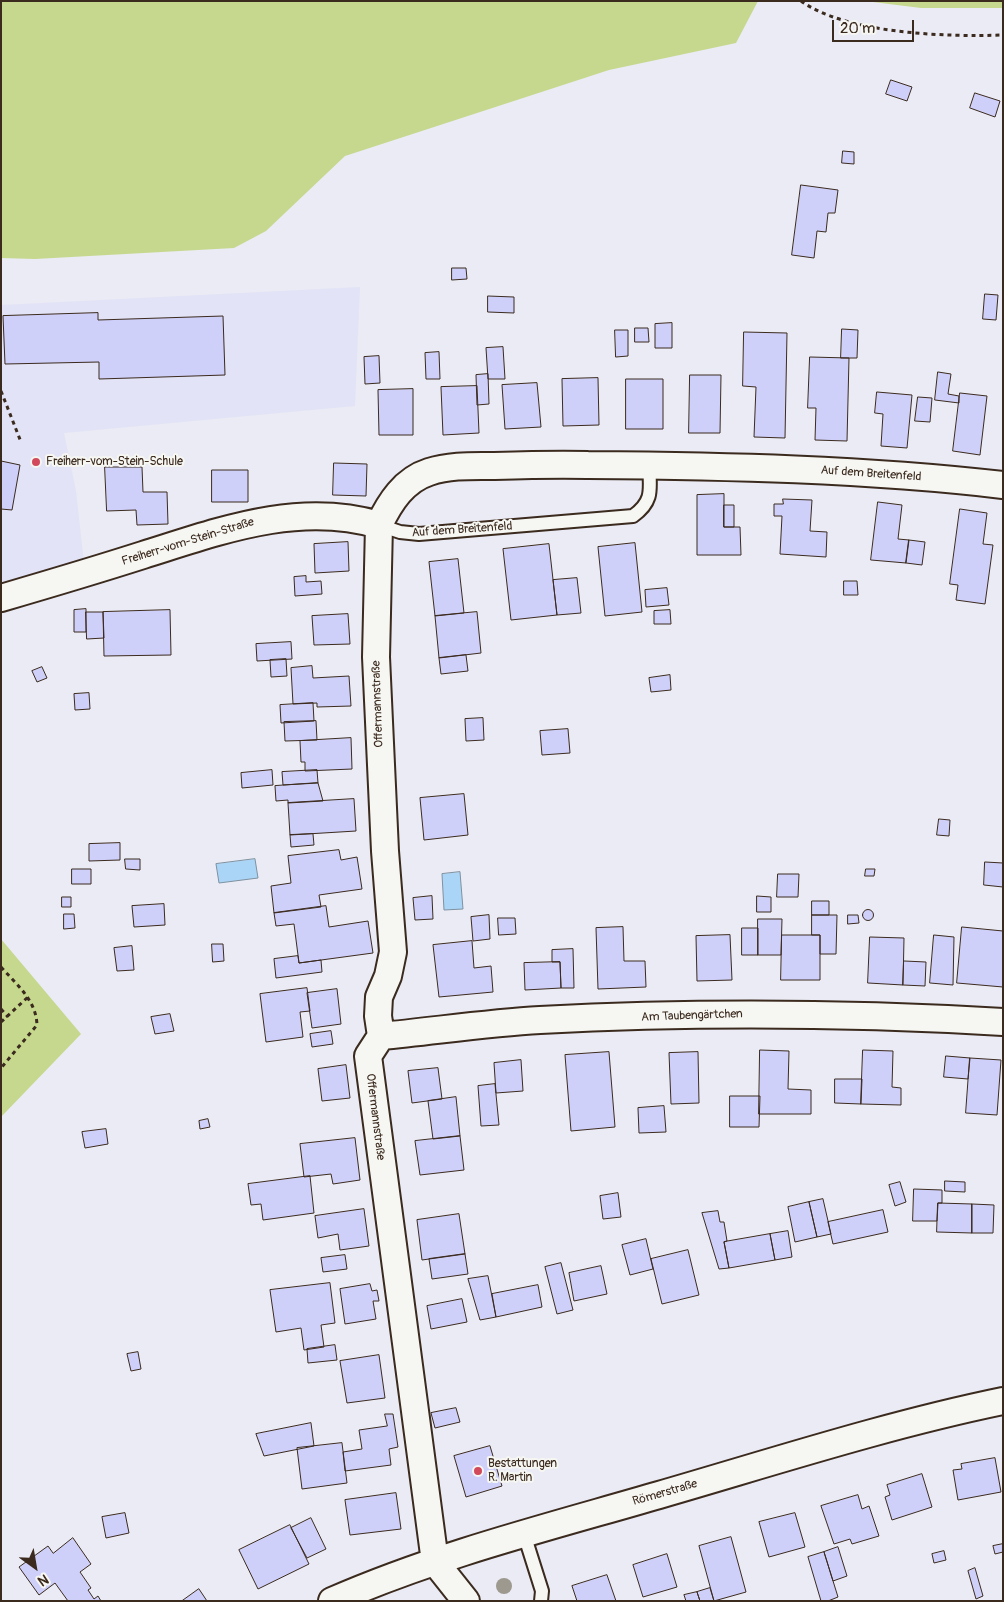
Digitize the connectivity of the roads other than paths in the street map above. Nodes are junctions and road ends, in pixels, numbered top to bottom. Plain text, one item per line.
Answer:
1 (649, 465) junction
2 (1003, 485) edge
3 (379, 525) junction
4 (1, 598) edge
5 (1003, 1022) edge
6 (381, 1036) junction
7 (1003, 1401) edge
8 (524, 1534) junction
9 (434, 1562) junction
10 (332, 1601) edge
11 (466, 1601) edge
12 (541, 1601) edge

1 - 2 street, Auf dem Breitenfeld
1 - 3 street, Auf dem Breitenfeld
1 - 3 lane, Auf dem Breitenfeld
3 - 4 street, Freiherr-vom-Stein-Straße
3 - 6 street, Offermannstraße
5 - 6 street, Am Taubengärtchen
6 - 9 street, Offermannstraße
7 - 8 street, Römerstraße
8 - 9 street, Römerstraße
8 - 12 lane
9 - 10 street, Römerstraße
9 - 11 street

